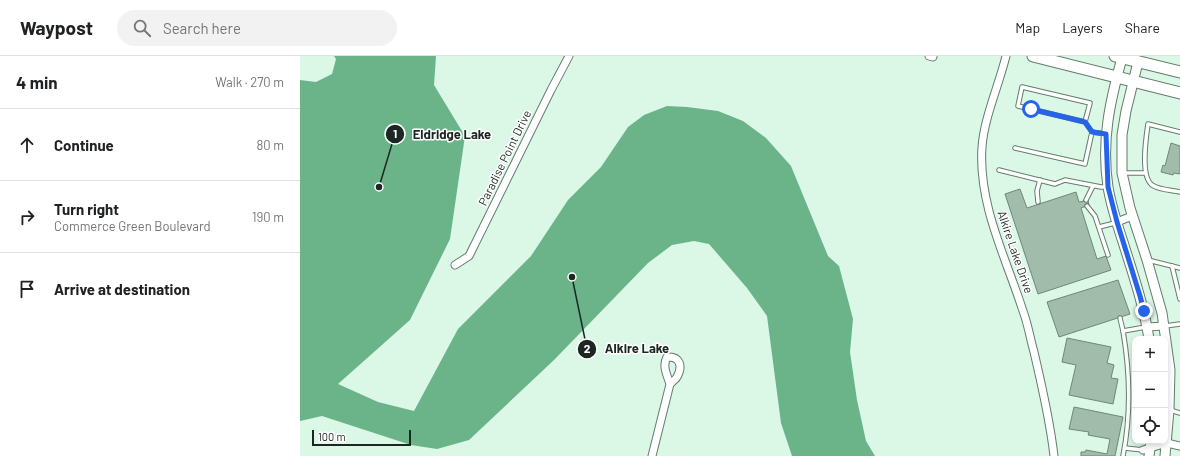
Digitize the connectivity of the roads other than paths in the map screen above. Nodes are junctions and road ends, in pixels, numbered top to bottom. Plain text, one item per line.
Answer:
1 (569, 56) edge
2 (1006, 56) edge
3 (1033, 56) edge
4 (1120, 57) edge
5 (1139, 59) edge
6 (1180, 72) edge
7 (1117, 77) junction
8 (1133, 81) junction
9 (1180, 93) edge
10 (1085, 122) junction
11 (1092, 132) junction
12 (1180, 132) edge
13 (1106, 134) junction
14 (1015, 148) dead end
15 (999, 170) dead end
16 (1122, 173) junction
17 (1145, 173) junction
18 (1040, 180) junction
19 (1093, 186) junction
20 (1108, 187) junction
21 (1180, 192) edge
22 (1086, 200) dead end
23 (1038, 202) dead end
24 (1087, 206) dead end
25 (1132, 216) junction
26 (1117, 222) junction
27 (1099, 228) junction
28 (1108, 255) dead end
29 (1147, 260) junction
30 (456, 265) dead end
31 (1172, 266) junction
32 (1180, 268) edge
33 (1178, 287) edge
34 (1180, 299) edge
35 (1120, 318) dead end
36 (1180, 324) edge
37 (1147, 326) junction
38 (1164, 326) junction
39 (1123, 331) junction
40 (1149, 336) edge
41 (670, 384) dead end
42 (1169, 410) junction
43 (1180, 413) edge
44 (1168, 426) edge
45 (1168, 443) edge
46 (1165, 444) edge
47 (1167, 444) edge
48 (1180, 446) edge
49 (1125, 448) junction
50 (1149, 451) edge
51 (652, 456) edge
52 (1054, 456) edge
53 (1123, 456) edge
54 (1165, 456) edge

1 - 30 street, Paradise Point Drive
2 - 52 street, Alkire Lake Drive
3 - 7 main road
4 - 5 main road
4 - 7 street
5 - 6 main road
5 - 8 street
7 - 8 main road
7 - 13 street
8 - 9 main road
8 - 16 street
10 - 10 lane
10 - 11 lane
11 - 13 lane
11 - 14 lane
12 - 17 lane
13 - 20 street
15 - 18 lane
16 - 17 lane
16 - 25 street
17 - 21 lane
18 - 19 lane
18 - 23 lane
19 - 20 lane
19 - 22 lane
20 - 26 street
24 - 27 lane
25 - 26 street
25 - 29 street
26 - 27 lane
26 - 37 street
27 - 28 lane
29 - 31 lane
29 - 38 street
31 - 32 lane
31 - 33 lane
33 - 34 lane
35 - 39 lane
36 - 38 lane
37 - 38 street
37 - 39 lane
37 - 40 street
38 - 42 street
39 - 49 lane
41 - 51 street
42 - 43 lane
42 - 44 street
45 - 48 street
46 - 50 street
47 - 54 street
49 - 50 lane
49 - 53 lane

